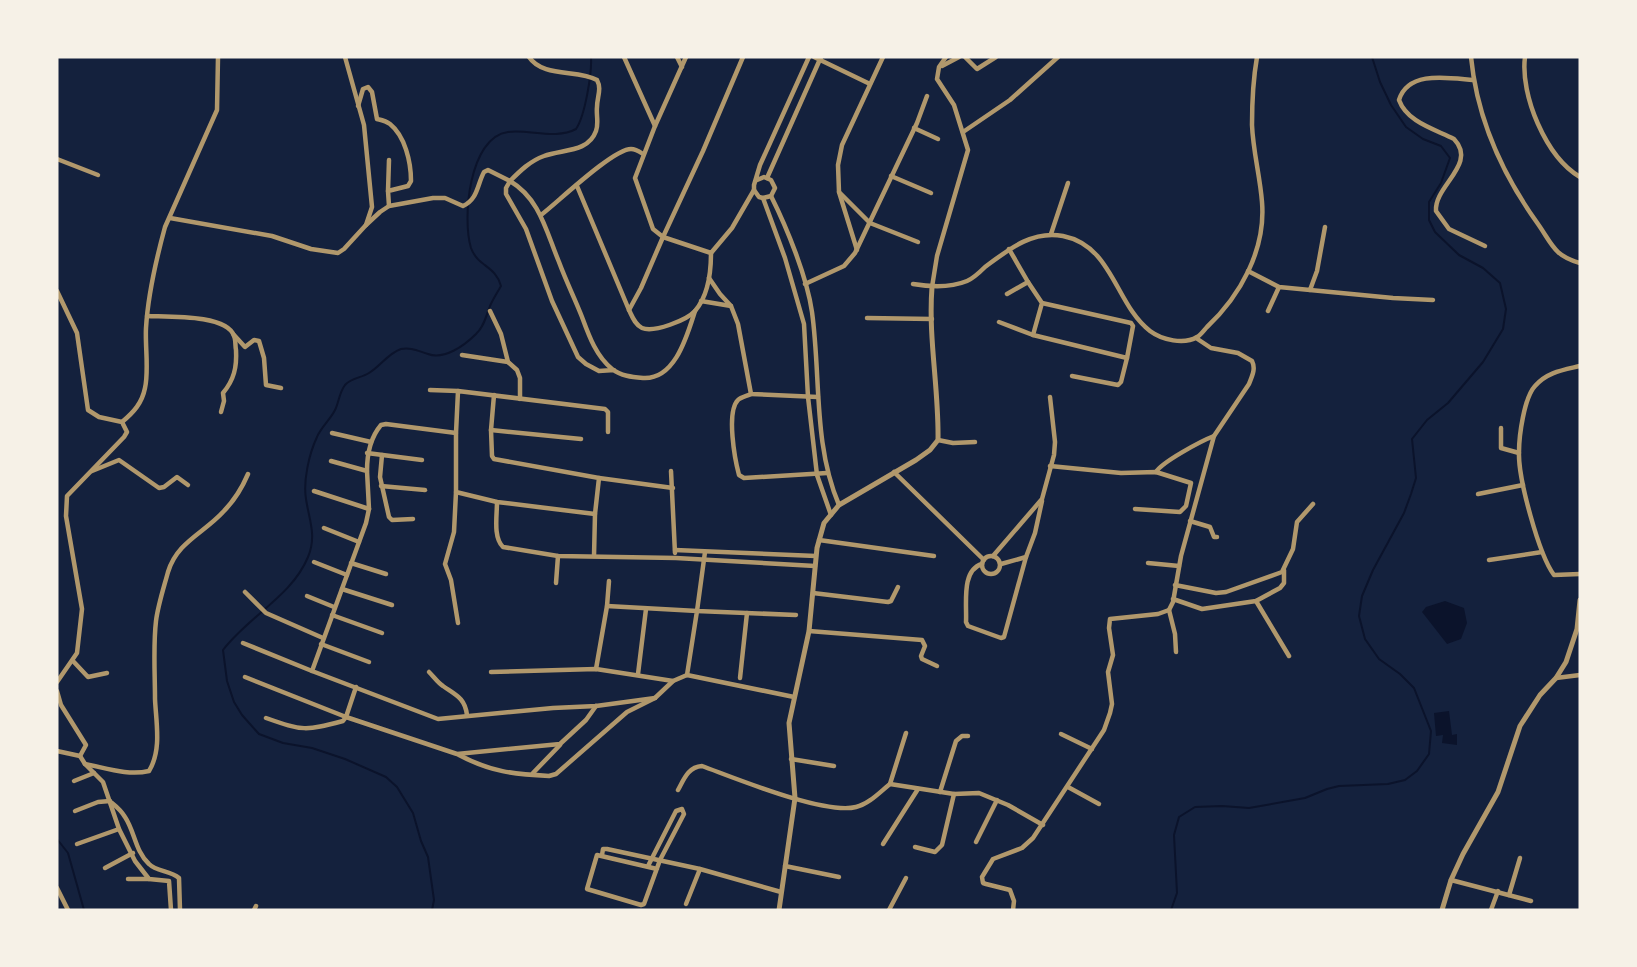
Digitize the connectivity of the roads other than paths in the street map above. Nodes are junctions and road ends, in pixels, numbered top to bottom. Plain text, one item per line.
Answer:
1 (218, 57) edge
2 (345, 57) edge
3 (529, 57) edge
4 (624, 57) edge
5 (677, 57) edge
6 (686, 57) edge
7 (743, 57) edge
8 (809, 57) edge
9 (883, 57) edge
10 (946, 57) edge
11 (958, 57) edge
12 (965, 57) edge
13 (996, 57) edge
14 (1058, 57) edge
15 (1257, 57) edge
16 (1471, 57) edge
17 (1525, 57) edge
18 (818, 58) edge
19 (682, 67) junction
20 (939, 67) junction
21 (1473, 80) junction
22 (870, 84) junction
23 (927, 96) dead end
24 (358, 107) junction
25 (655, 126) junction
26 (914, 128) junction
27 (963, 132) junction
28 (938, 139) dead end
29 (644, 154) junction
30 (57, 159) edge
31 (389, 160) dead end
32 (98, 175) dead end
33 (891, 176) junction
34 (1580, 177) edge
35 (767, 178) junction
36 (757, 180) junction
37 (510, 181) junction
38 (1068, 183) dead end
39 (577, 186) junction
40 (388, 190) junction
41 (754, 190) junction
42 (839, 192) junction
43 (931, 193) dead end
44 (771, 196) junction
45 (763, 198) junction
46 (389, 206) junction
47 (541, 215) junction
48 (170, 218) junction
49 (870, 223) junction
50 (366, 225) junction
51 (1325, 227) dead end
52 (1051, 234) junction
53 (663, 237) junction
54 (918, 242) dead end
55 (1485, 246) dead end
56 (1010, 249) junction
57 (856, 250) junction
58 (711, 253) junction
59 (1580, 263) edge
60 (1248, 271) junction
61 (709, 278) junction
62 (1028, 282) junction
63 (805, 284) junction
64 (913, 284) dead end
65 (1279, 286) junction
66 (932, 287) junction
67 (1310, 290) junction
68 (57, 291) edge
69 (1007, 294) dead end
70 (1433, 300) dead end
71 (701, 301) junction
72 (1042, 303) junction
73 (731, 306) junction
74 (629, 310) junction
75 (490, 311) dead end
76 (695, 311) junction
77 (1268, 311) dead end
78 (147, 316) junction
79 (867, 318) dead end
80 (932, 319) junction
81 (999, 322) dead end
82 (234, 335) junction
83 (1033, 335) junction
84 (1196, 338) junction
85 (462, 355) dead end
86 (1127, 358) junction
87 (508, 362) junction
88 (1580, 366) edge
89 (614, 370) junction
90 (1072, 376) dead end
91 (281, 388) dead end
92 (430, 390) dead end
93 (458, 391) junction
94 (751, 394) junction
95 (494, 395) junction
96 (808, 397) junction
97 (818, 397) junction
98 (1050, 397) dead end
99 (520, 399) junction
100 (221, 412) dead end
101 (122, 422) junction
102 (1501, 428) dead end
103 (491, 430) junction
104 (608, 432) dead end
105 (332, 433) dead end
106 (456, 433) junction
107 (1214, 436) junction
108 (581, 439) dead end
109 (939, 440) junction
110 (371, 442) junction
111 (975, 442) dead end
112 (367, 453) junction
113 (1519, 453) junction
114 (382, 455) junction
115 (422, 460) dead end
116 (331, 461) dead end
117 (1050, 465) junction
118 (367, 471) junction
119 (671, 471) dead end
120 (90, 472) junction
121 (894, 472) junction
122 (1156, 472) junction
123 (827, 473) junction
124 (248, 474) dead end
125 (816, 475) junction
126 (599, 478) junction
127 (188, 485) dead end
128 (1523, 485) junction
129 (381, 486) junction
130 (672, 488) junction
131 (425, 490) dead end
132 (314, 491) dead end
133 (456, 492) junction
134 (1478, 495) dead end
135 (1042, 499) junction
136 (497, 502) junction
137 (1313, 504) dead end
138 (839, 506) junction
139 (369, 509) junction
140 (1135, 509) dead end
141 (595, 514) junction
142 (831, 515) junction
143 (413, 519) dead end
144 (1190, 521) junction
145 (324, 528) dead end
146 (1217, 537) dead end
147 (819, 540) junction
148 (359, 542) junction
149 (675, 550) junction
150 (705, 552) junction
151 (1542, 552) junction
152 (786, 555) junction
153 (558, 556) junction
154 (594, 556) junction
155 (816, 556) junction
156 (934, 556) dead end
157 (993, 556) junction
158 (1026, 557) junction
159 (676, 558) junction
160 (1489, 560) dead end
161 (704, 561) junction
162 (314, 562) dead end
163 (983, 562) junction
164 (351, 563) junction
165 (1148, 563) dead end
166 (1001, 564) junction
167 (785, 565) junction
168 (814, 566) junction
169 (1179, 566) junction
170 (1284, 570) junction
171 (386, 574) dead end
172 (1580, 574) edge
173 (347, 575) junction
174 (609, 581) dead end
175 (556, 583) dead end
176 (1175, 585) junction
177 (898, 587) dead end
178 (342, 589) junction
179 (245, 592) dead end
180 (813, 593) junction
181 (307, 596) dead end
182 (1173, 599) junction
183 (1580, 600) edge
184 (1256, 601) junction
185 (392, 605) dead end
186 (607, 606) junction
187 (334, 607) junction
188 (646, 609) junction
189 (1169, 610) junction
190 (697, 611) junction
191 (747, 613) junction
192 (332, 615) junction
193 (796, 615) dead end
194 (458, 623) dead end
195 (809, 631) junction
196 (382, 633) dead end
197 (322, 641) junction
198 (243, 643) dead end
199 (1176, 652) dead end
200 (1289, 656) dead end
201 (73, 661) junction
202 (369, 662) dead end
203 (937, 666) dead end
204 (596, 669) junction
205 (312, 671) junction
206 (429, 672) dead end
207 (491, 672) dead end
208 (107, 674) dead end
209 (638, 674) junction
210 (687, 675) junction
211 (1580, 675) edge
212 (245, 677) dead end
213 (740, 678) dead end
214 (1556, 678) junction
215 (673, 681) junction
216 (57, 682) edge
217 (356, 687) junction
218 (57, 691) edge
219 (794, 697) junction
220 (655, 698) junction
221 (597, 706) junction
222 (467, 715) junction
223 (346, 717) junction
224 (266, 718) dead end
225 (906, 733) dead end
226 (1061, 734) dead end
227 (968, 736) dead end
228 (560, 744) junction
229 (1092, 749) junction
230 (57, 751) edge
231 (457, 754) junction
232 (80, 756) junction
233 (791, 759) junction
234 (85, 764) junction
235 (834, 766) dead end
236 (94, 773) junction
237 (533, 773) junction
238 (74, 782) dead end
239 (890, 784) junction
240 (1068, 787) junction
241 (918, 789) junction
242 (678, 790) dead end
243 (940, 792) junction
244 (954, 794) junction
245 (795, 798) junction
246 (997, 800) junction
247 (110, 801) junction
248 (1099, 804) dead end
249 (75, 811) dead end
250 (1043, 825) junction
251 (119, 829) junction
252 (976, 842) dead end
253 (77, 844) dead end
254 (883, 844) dead end
255 (915, 847) dead end
256 (132, 853) junction
257 (602, 855) junction
258 (651, 858) junction
259 (1520, 858) dead end
260 (660, 860) junction
261 (648, 866) junction
262 (785, 866) junction
263 (105, 868) dead end
264 (657, 869) junction
265 (700, 869) junction
266 (839, 877) dead end
267 (906, 878) dead end
268 (128, 879) dead end
269 (149, 879) junction
270 (1451, 880) junction
271 (57, 888) edge
272 (1498, 891) junction
273 (781, 892) junction
274 (1509, 895) junction
275 (1531, 901) dead end
276 (686, 904) dead end
277 (68, 910) edge
278 (171, 910) edge
279 (180, 910) edge
280 (779, 910) edge
281 (889, 910) edge
282 (1013, 910) edge
283 (1442, 910) edge
284 (1491, 910) edge

1 - 48 street
2 - 24 street
3 - 37 street
4 - 25 street
5 - 19 street
6 - 19 street
7 - 53 street
8 - 36 street
9 - 22 street
10 - 20 street
11 - 20 street
12 - 13 street
14 - 27 street
15 - 60 street
16 - 21 street
17 - 34 street
18 - 22 street
18 - 35 street
19 - 25 street
20 - 27 street
21 - 55 street
21 - 59 street
22 - 42 street
23 - 26 street
24 - 40 street
24 - 50 street
25 - 29 street
26 - 28 street
26 - 33 street
27 - 66 street
29 - 39 street
29 - 53 street
30 - 32 street
31 - 40 street
33 - 43 street
33 - 49 street
35 - 36 street
35 - 44 street
36 - 41 street
37 - 46 street
37 - 47 street
37 - 89 street
38 - 52 street
39 - 47 street
39 - 74 street
40 - 46 street
41 - 45 street
41 - 58 street
42 - 49 street
42 - 57 street
44 - 45 street
44 - 63 street
45 - 96 street
46 - 50 street
47 - 89 street
48 - 50 street
48 - 78 street
49 - 54 street
49 - 57 street
51 - 67 street
52 - 56 street
52 - 84 street
53 - 58 street
53 - 74 street
56 - 62 street
56 - 66 street
57 - 63 street
58 - 61 street
60 - 65 street
60 - 84 street
61 - 71 street
61 - 73 street
62 - 69 street
62 - 72 street
63 - 97 street
64 - 66 street
65 - 67 street
65 - 77 street
66 - 80 street
67 - 70 street
68 - 101 street
71 - 73 street
71 - 76 street
72 - 83 street
72 - 86 street
73 - 94 street
74 - 76 street
75 - 87 street
76 - 89 street
78 - 82 street
78 - 101 street
79 - 80 street
80 - 109 street
81 - 83 street
82 - 91 street
82 - 100 street
83 - 86 street
84 - 107 street
85 - 87 street
86 - 90 street
87 - 99 street
88 - 113 street
92 - 93 street
93 - 95 street
93 - 106 street
94 - 96 street
94 - 125 street
95 - 99 street
95 - 103 street
96 - 97 street
96 - 125 street
97 - 123 street
98 - 117 street
99 - 104 street
101 - 120 street
102 - 113 street
103 - 108 street
103 - 126 street
105 - 110 street
106 - 110 street
106 - 133 street
107 - 122 street
107 - 144 street
109 - 111 street
109 - 121 street
110 - 112 street
112 - 114 street
112 - 118 street
113 - 128 street
114 - 115 street
114 - 129 street
116 - 118 street
117 - 122 street
117 - 135 street
118 - 139 street
119 - 130 street
120 - 127 street
120 - 201 street
121 - 138 street
121 - 163 street
122 - 140 street
123 - 125 street
123 - 138 street
124 - 234 street
125 - 142 street
126 - 130 street
126 - 141 street
128 - 134 street
128 - 151 street
129 - 131 street
129 - 143 street
130 - 149 street
132 - 139 street
133 - 136 street
133 - 194 street
135 - 157 street
135 - 158 street
136 - 141 street
136 - 153 street
137 - 170 street
138 - 142 street
139 - 148 street
141 - 154 street
142 - 147 street
144 - 146 street
144 - 169 street
145 - 148 street
147 - 155 street
147 - 156 street
148 - 164 street
149 - 150 street
149 - 159 street
150 - 152 street
150 - 161 street
151 - 160 street
151 - 172 street
152 - 155 street
152 - 167 street
153 - 154 street
153 - 175 street
154 - 159 street
155 - 168 street
157 - 163 street
157 - 166 street
158 - 163 street
158 - 166 street
159 - 161 street
161 - 167 street
161 - 190 street
162 - 173 street
163 - 166 street
164 - 171 street
164 - 173 street
165 - 169 street
167 - 168 street
168 - 180 street
169 - 176 street
170 - 176 street
170 - 184 street
173 - 178 street
174 - 186 street
176 - 182 street
177 - 180 street
178 - 185 street
178 - 187 street
179 - 197 street
180 - 195 street
181 - 187 street
182 - 184 street
182 - 189 street
183 - 214 street
184 - 200 street
186 - 188 street
186 - 204 street
187 - 192 street
188 - 190 street
188 - 209 street
189 - 199 street
189 - 229 street
190 - 191 street
190 - 210 street
191 - 193 street
191 - 213 street
192 - 196 street
192 - 197 street
195 - 203 street
195 - 219 street
197 - 202 street
197 - 205 street
198 - 205 street
201 - 208 street
201 - 216 street
204 - 207 street
204 - 209 street
205 - 217 street
206 - 222 street
209 - 215 street
210 - 215 street
210 - 219 street
211 - 214 street
212 - 223 street
214 - 270 street
215 - 220 street
217 - 222 street
217 - 223 street
218 - 232 street
219 - 233 street
220 - 221 street
220 - 237 street
221 - 222 street
221 - 228 street
223 - 224 street
223 - 231 street
225 - 239 street
226 - 229 street
227 - 243 street
228 - 231 street
228 - 237 street
229 - 240 street
230 - 232 street
231 - 237 street
232 - 234 street
233 - 235 street
233 - 245 street
234 - 236 street
236 - 238 street
236 - 247 street
239 - 241 street
239 - 245 street
240 - 248 street
240 - 250 street
241 - 243 street
241 - 254 street
242 - 245 street
243 - 244 street
244 - 246 street
244 - 255 street
245 - 262 street
246 - 250 street
246 - 252 street
247 - 249 street
247 - 251 street
247 - 279 street
250 - 282 street
251 - 253 street
251 - 256 street
256 - 263 street
256 - 269 street
257 - 258 street
257 - 261 street
257 - 264 street
258 - 260 street
258 - 260 street
258 - 261 street
259 - 274 street
260 - 264 street
260 - 265 street
261 - 264 street
262 - 266 street
262 - 273 street
265 - 273 street
265 - 276 street
267 - 281 street
268 - 269 street
269 - 278 street
270 - 272 street
270 - 283 street
271 - 277 street
272 - 274 street
272 - 284 street
273 - 280 street
274 - 275 street

